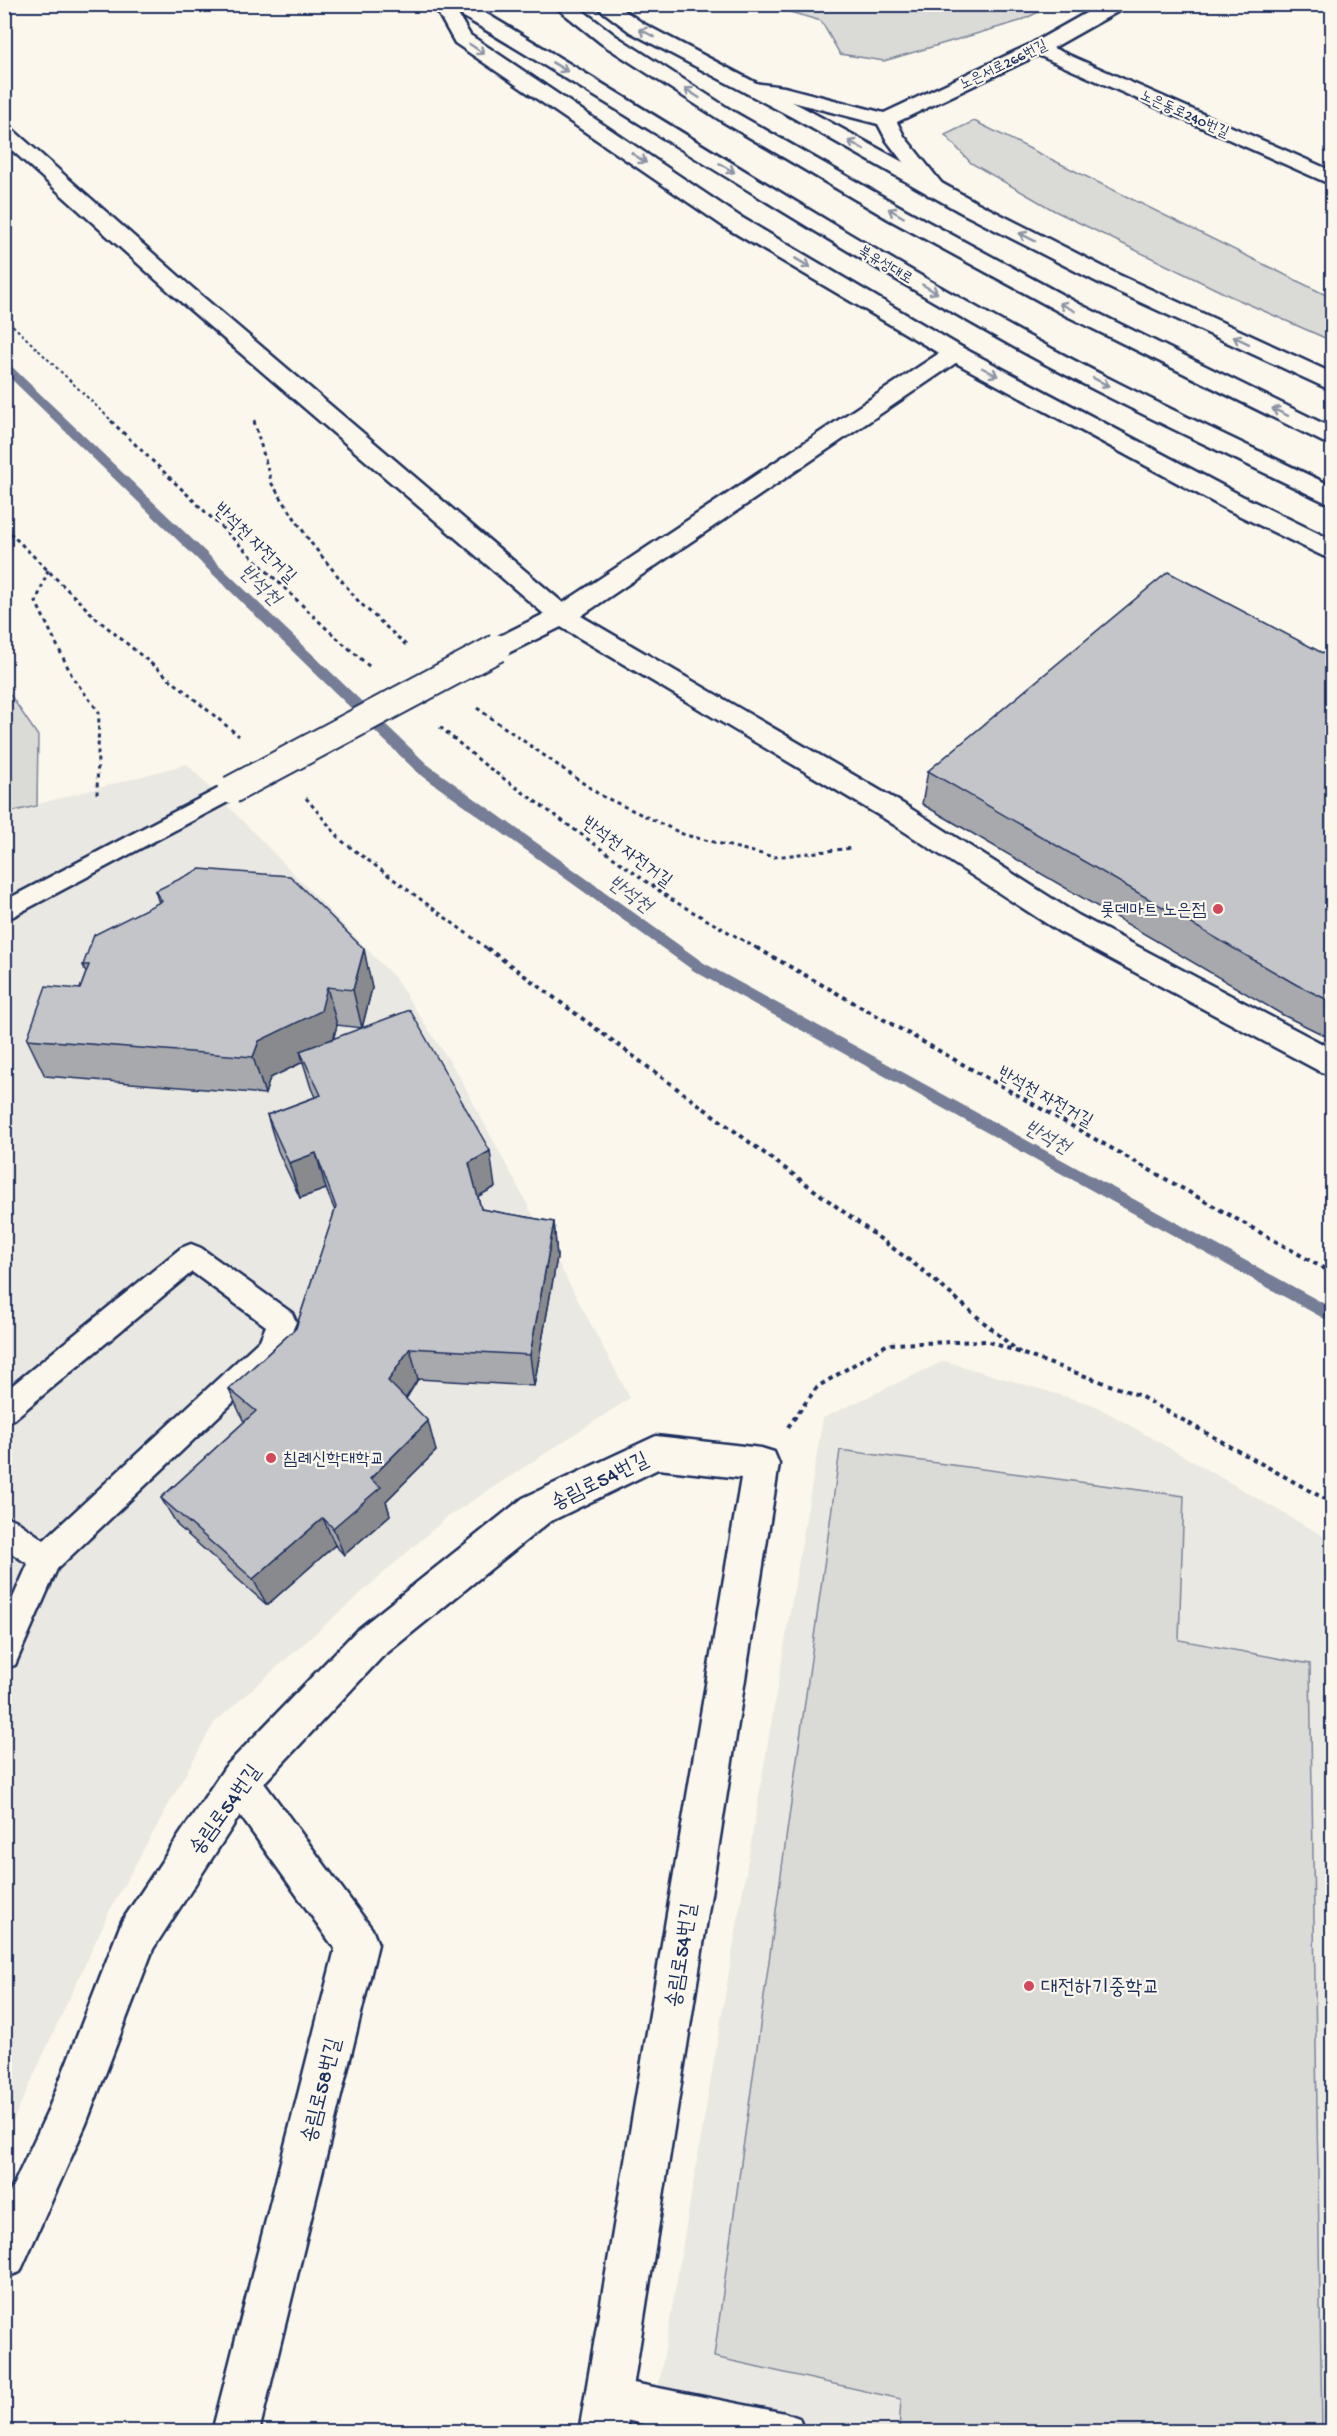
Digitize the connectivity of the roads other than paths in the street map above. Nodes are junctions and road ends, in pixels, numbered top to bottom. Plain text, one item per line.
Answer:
1 (442, 4) edge
2 (455, 4) edge
3 (561, 4) edge
4 (602, 4) edge
5 (1118, 4) edge
6 (1038, 48) junction
7 (753, 89) junction
8 (886, 120) junction
9 (4, 132) edge
10 (1332, 179) edge
11 (936, 190) junction
12 (955, 353) junction
13 (1332, 382) edge
14 (1332, 437) edge
15 (1332, 495) edge
16 (1332, 549) edge
17 (562, 615) junction
18 (231, 790) joint
19 (4, 912) edge
20 (1332, 1063) edge
21 (4, 1410) edge
22 (4, 1530) edge
23 (46, 1559) junction
24 (4, 1654) edge
25 (239, 1781) junction
26 (4, 2256) edge
27 (605, 2414) edge
28 (779, 2431) edge
29 (235, 2432) edge

1 -> 12 street
2 -> 15 street, 북유성대로
14 -> 3 street
7 -> 4 street
5 - 6 street, 노은서로266번길
6 - 8 street, 노은서로266번길
6 - 10 street, 노은동로240번길
7 - 8 street
11 -> 7 street
8 - 11 street
9 - 17 street
13 -> 11 street
12 -> 16 street
12 - 17 street
17 - 18 street, bridge
17 - 20 street
18 - 19 lane
21 - 23 lane
22 - 23 lane
23 - 24 lane
25 - 26 street, 송림로54번길
25 - 27 street, 송림로54번길
25 - 29 street, 송림로58번길
27 - 28 lane

